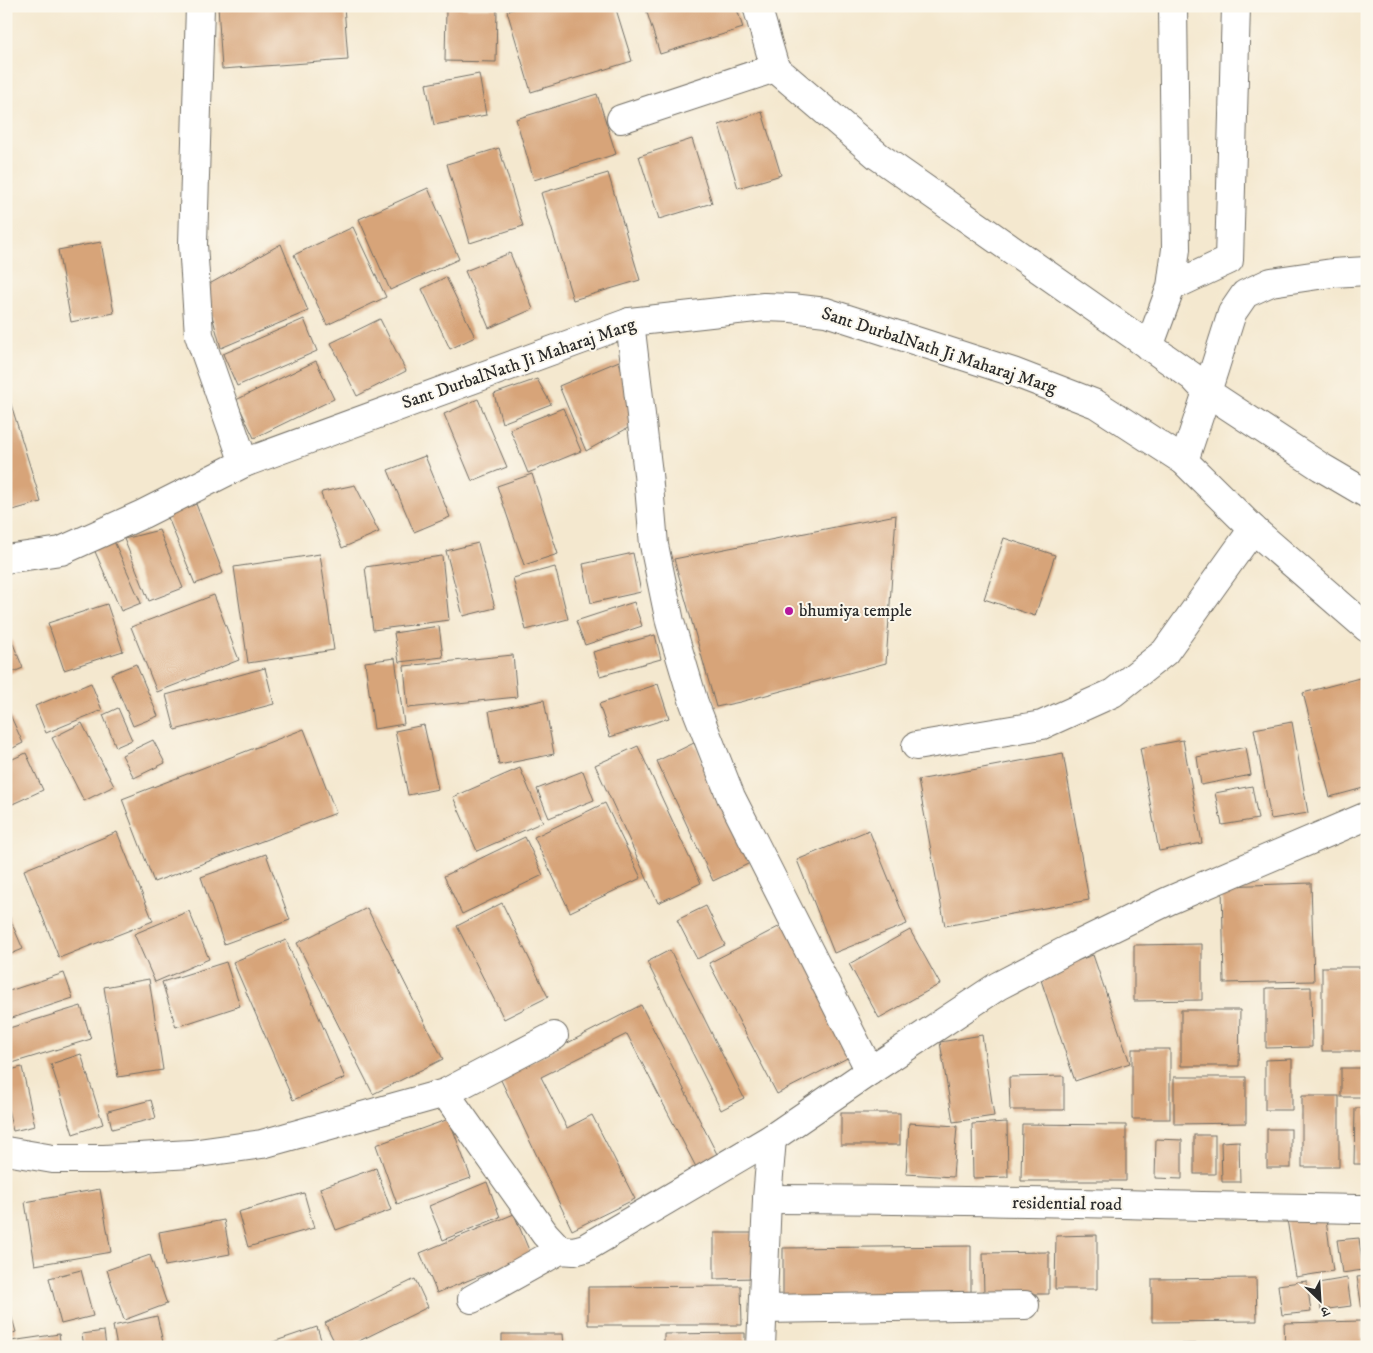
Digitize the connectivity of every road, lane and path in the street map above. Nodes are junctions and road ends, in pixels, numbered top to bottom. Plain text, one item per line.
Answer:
1 (200, 6) edge
2 (757, 6) edge
3 (1173, 6) edge
4 (1236, 6) edge
5 (775, 68) junction
6 (621, 119) dead end
7 (1367, 271) edge
8 (1171, 287) junction
9 (630, 322) junction
10 (1149, 347) junction
11 (1206, 392) junction
12 (1184, 461) junction
13 (244, 463) junction
14 (1367, 494) edge
15 (1253, 529) junction
16 (6, 559) edge
17 (1367, 628) edge
18 (916, 746) dead end
19 (1367, 816) edge
20 (554, 1036) dead end
21 (870, 1072) junction
22 (445, 1093) junction
23 (772, 1138) junction
24 (6, 1151) edge
25 (767, 1199) junction
26 (1367, 1209) edge
27 (560, 1250) junction
28 (472, 1300) dead end
29 (1024, 1305) dead end
30 (763, 1309) junction
31 (760, 1347) edge

1 - 13 street
2 - 5 street
3 - 8 street
4 - 8 street
5 - 6 street
5 - 10 street
7 - 11 street
8 - 10 street
9 - 12 street, Sant DurbalNath Ji Maharaj Marg
9 - 13 street, Sant DurbalNath Ji Maharaj Marg
9 - 21 street
10 - 11 street
11 - 12 street
11 - 14 street
12 - 15 street, Sant DurbalNath Ji Maharaj Marg
13 - 16 street, Sant DurbalNath Ji Maharaj Marg
15 - 17 street, Sant DurbalNath Ji Maharaj Marg
15 - 18 street
19 - 21 street
20 - 22 street
21 - 23 street
22 - 24 street
22 - 27 street
23 - 25 street
23 - 27 street
25 - 26 street, residential road
25 - 30 street
27 - 28 street
29 - 30 street
30 - 31 street

